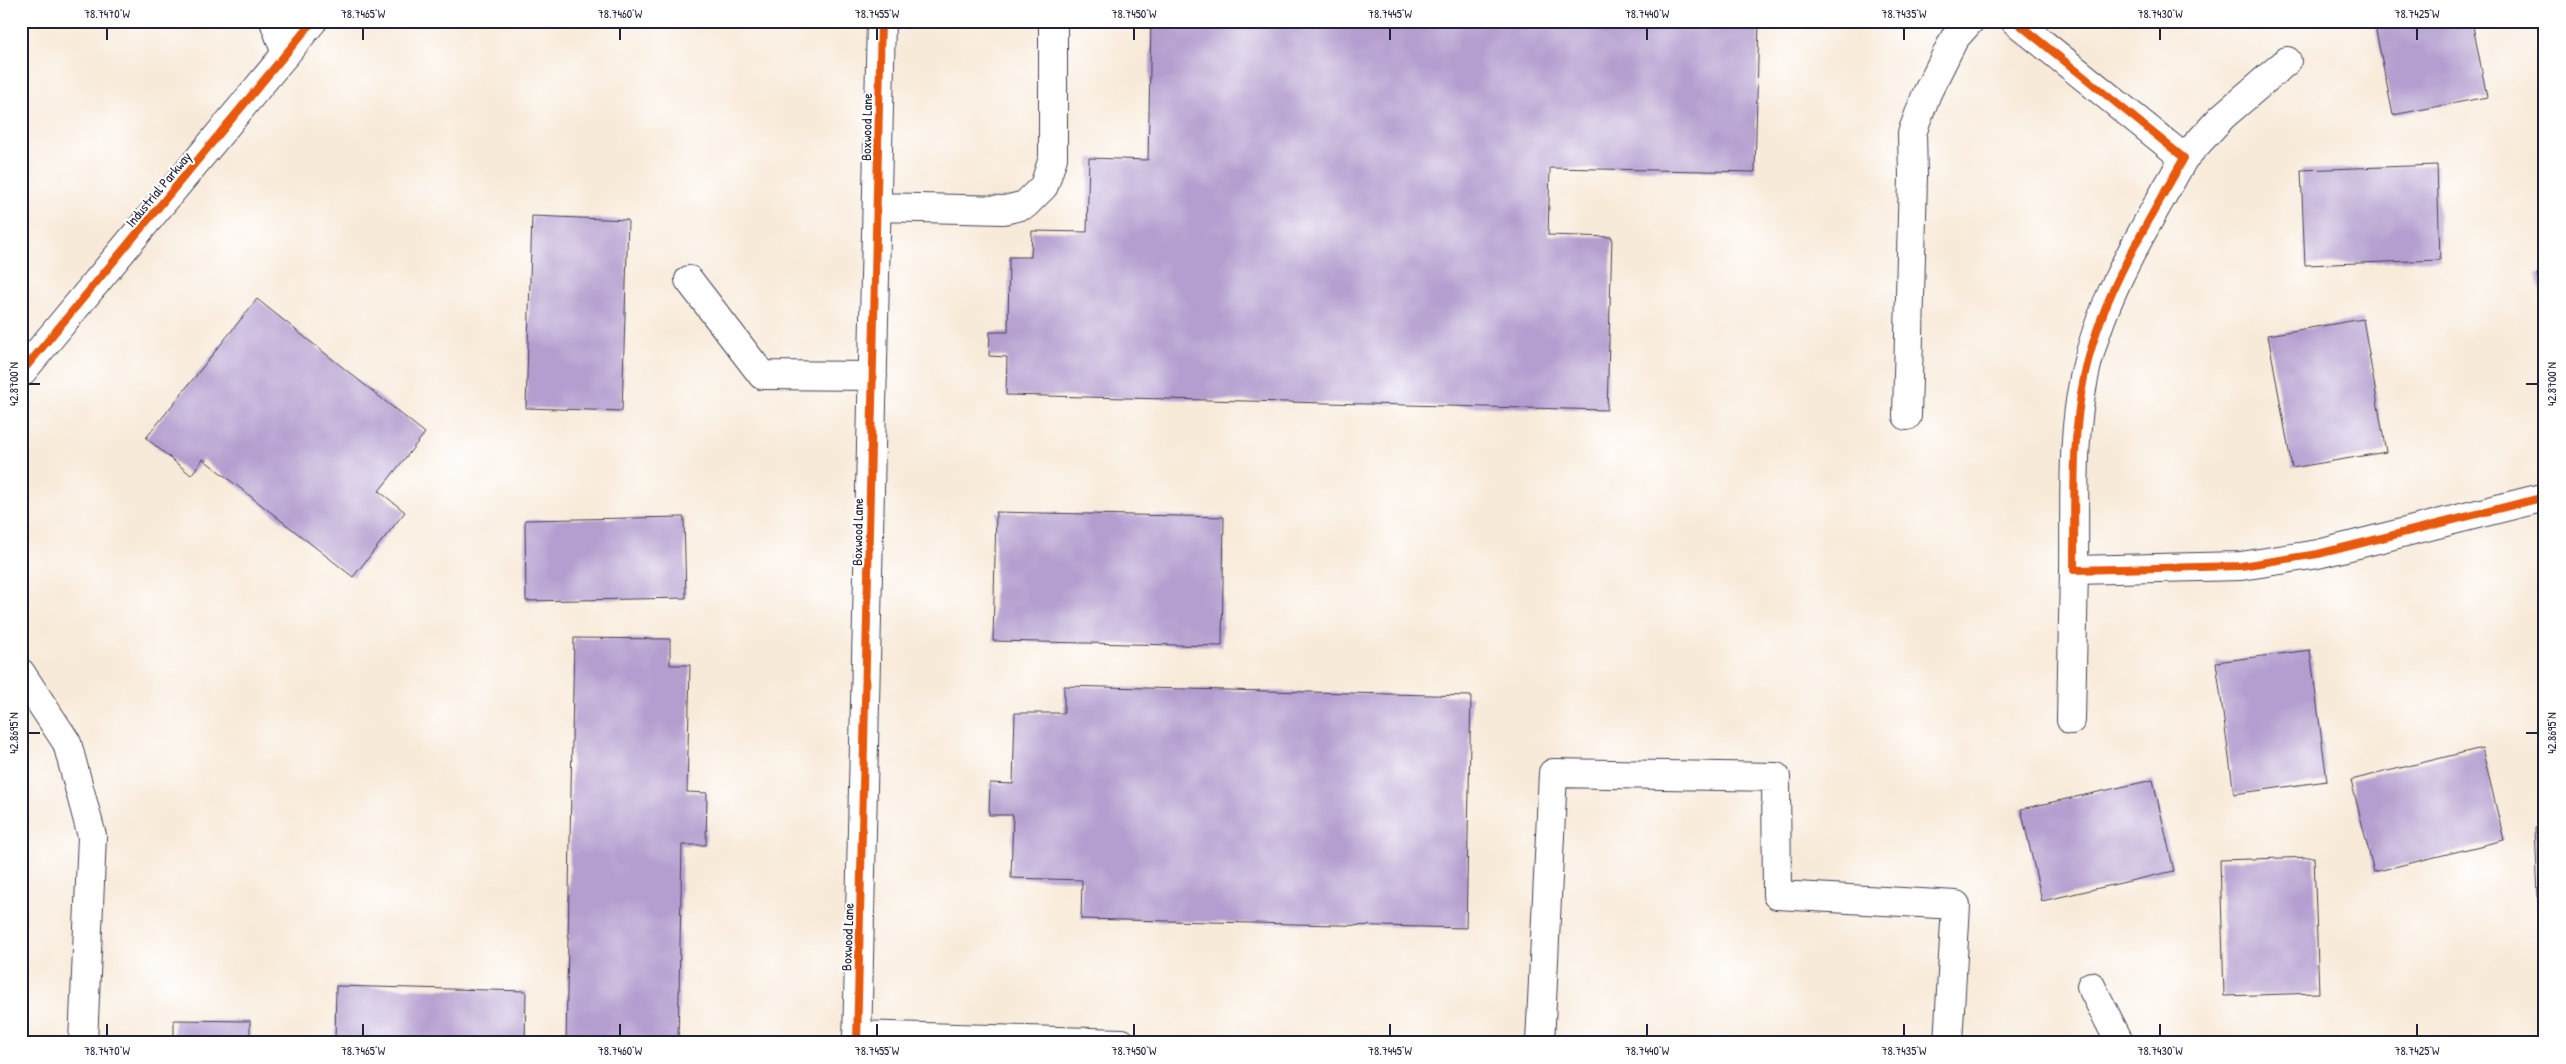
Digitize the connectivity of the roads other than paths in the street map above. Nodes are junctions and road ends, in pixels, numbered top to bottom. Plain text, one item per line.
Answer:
1 (274, 21) edge
2 (313, 21) edge
3 (881, 21) edge
4 (1053, 21) edge
5 (1970, 21) edge
6 (2015, 21) edge
7 (286, 54) junction
8 (2287, 61) dead end
9 (2184, 158) junction
10 (877, 207) junction
11 (689, 280) dead end
12 (21, 373) edge
13 (873, 376) junction
14 (1907, 416) dead end
15 (2545, 497) edge
16 (2074, 570) junction
17 (21, 673) edge
18 (2071, 720) dead end
19 (2091, 986) dead end
20 (857, 1039) edge
21 (934, 1040) edge
22 (84, 1043) edge
23 (1122, 1043) edge
24 (1540, 1043) edge
25 (1948, 1043) edge
26 (2120, 1043) edge

1 - 7 street
2 - 7 street, Industrial Parkway
3 - 10 street, Boxwood Lane
4 - 10 street
5 - 14 street
6 - 9 street
7 - 12 street, Industrial Parkway
8 - 9 street
9 - 16 street
10 - 13 street, Boxwood Lane
11 - 13 street
13 - 20 street, Boxwood Lane
15 - 16 street
16 - 18 street
17 - 22 street
19 - 26 street
20 - 21 street
21 - 23 street
24 - 25 street

